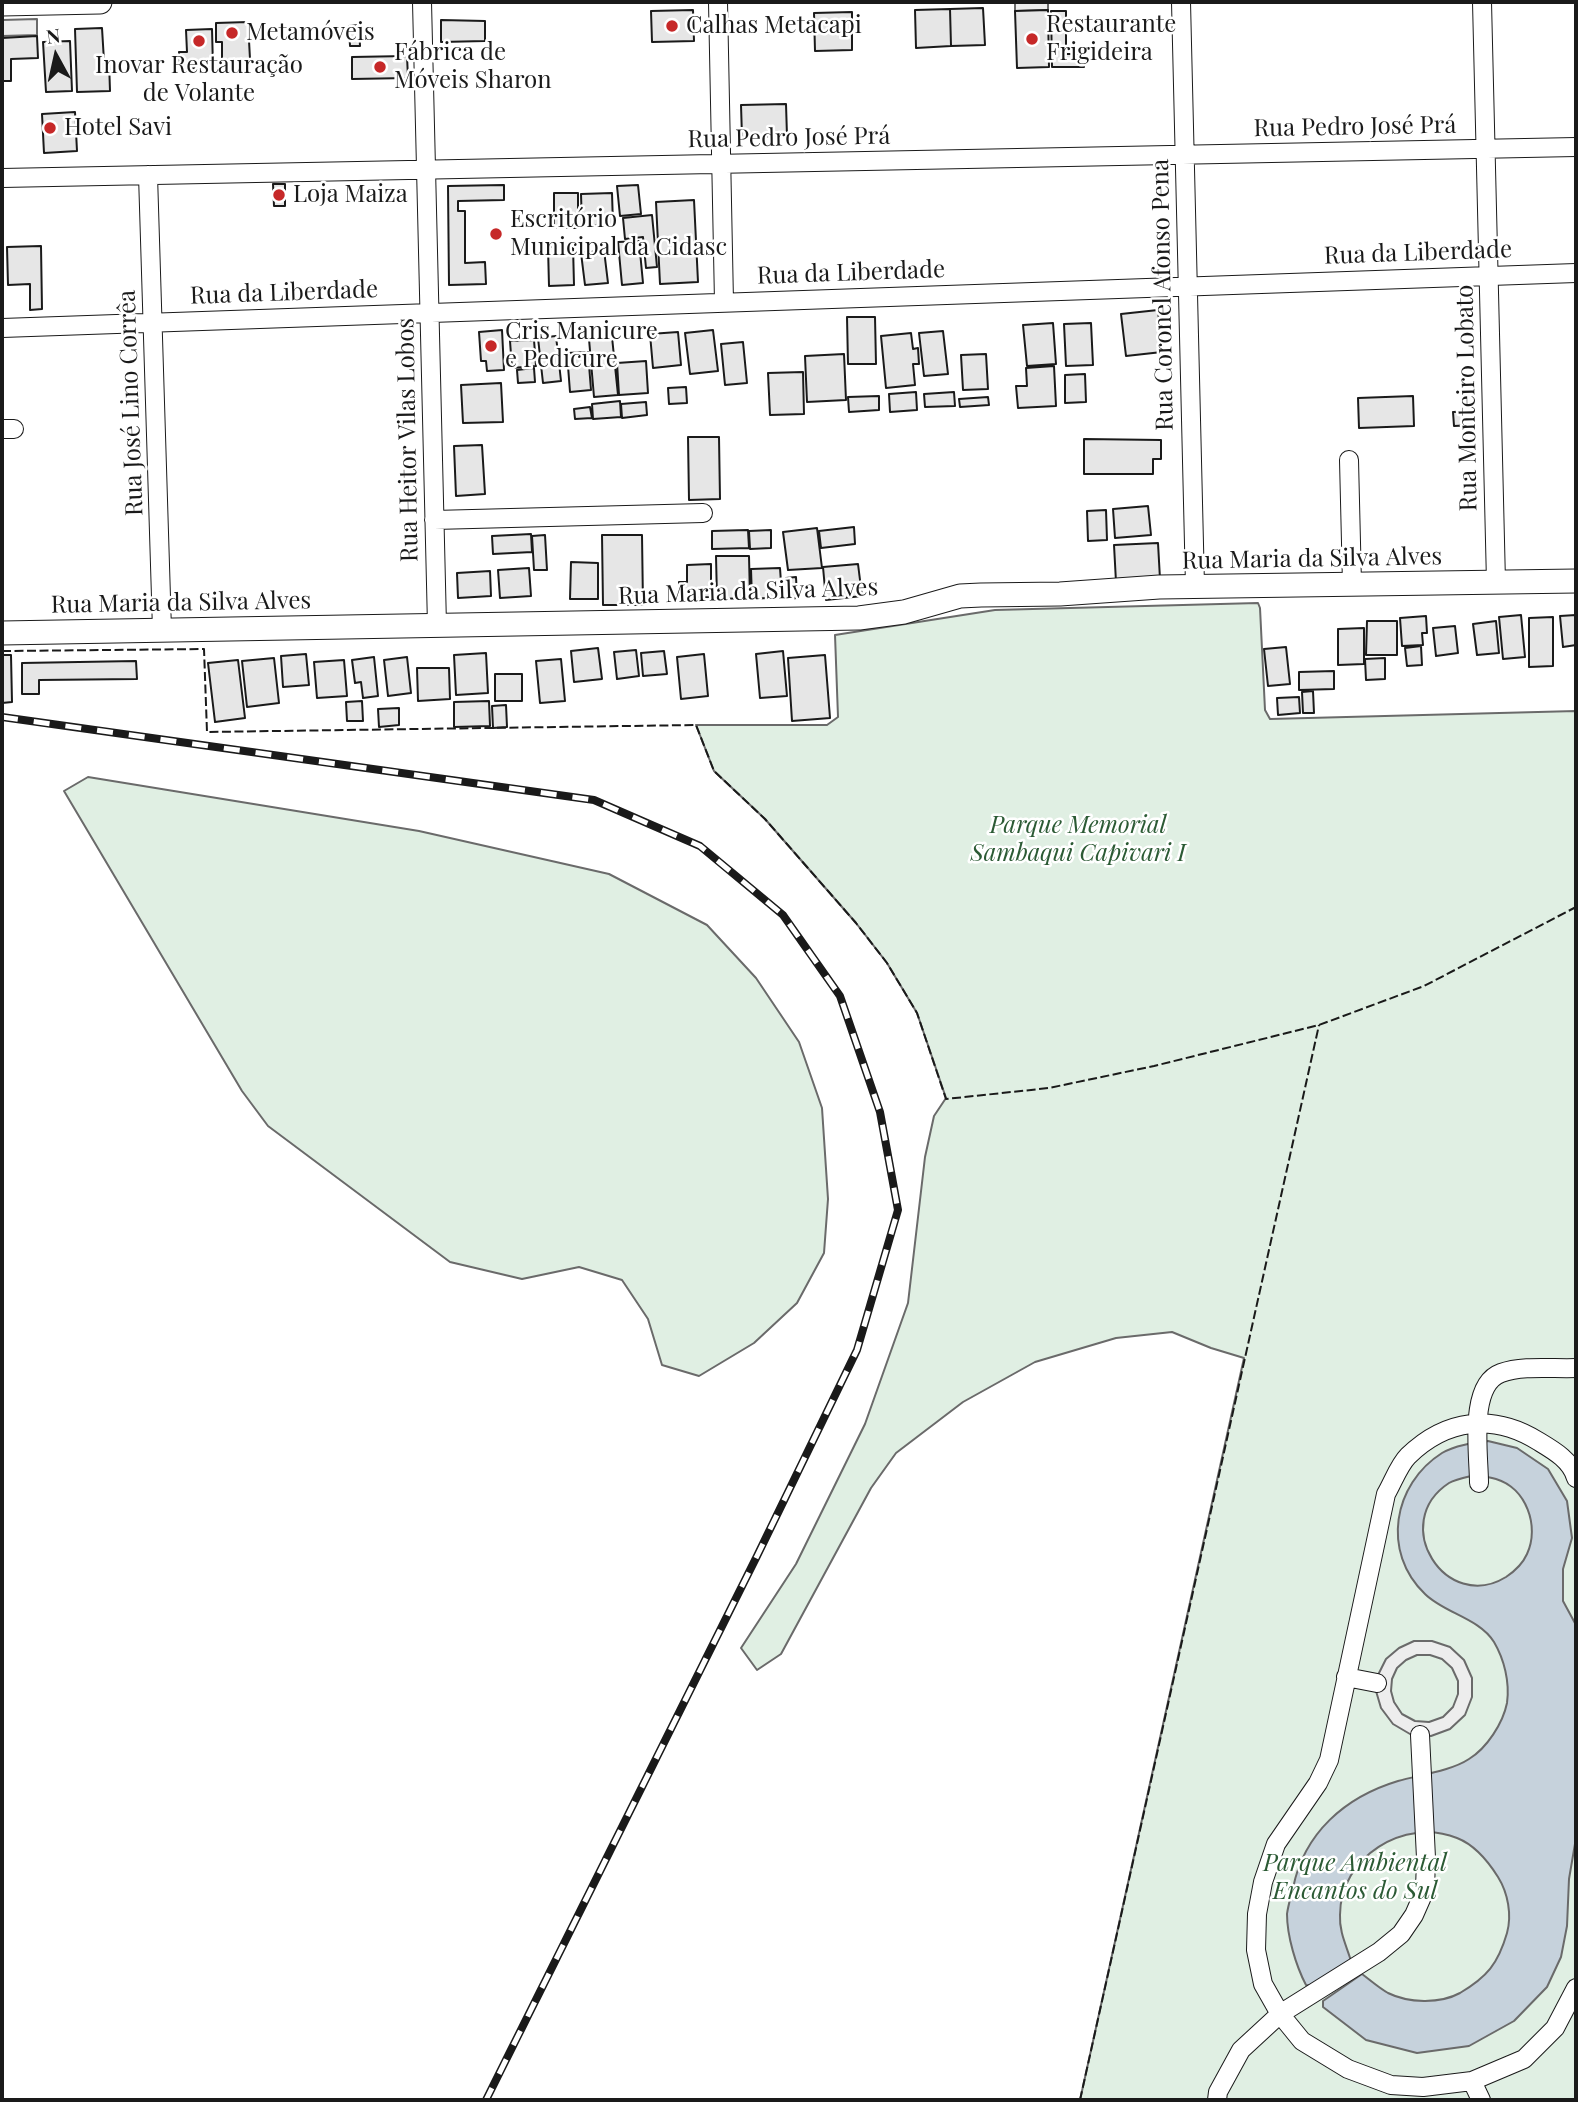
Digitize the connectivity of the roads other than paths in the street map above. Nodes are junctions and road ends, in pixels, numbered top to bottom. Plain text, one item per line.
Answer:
1 (100, 2) edge
2 (422, 2) edge
3 (718, 2) edge
4 (1181, 2) edge
5 (1482, 2) edge
6 (2, 4) edge
7 (1576, 147) edge
8 (1486, 149) junction
9 (1185, 155) junction
10 (722, 164) junction
11 (426, 170) junction
12 (148, 175) junction
13 (2, 178) edge
14 (1576, 273) edge
15 (1489, 275) junction
16 (1188, 285) junction
17 (724, 302) junction
18 (430, 312) junction
19 (153, 322) junction
20 (2, 328) edge
21 (1349, 460) dead end
22 (703, 513) dead end
23 (434, 520) junction
24 (1576, 581) edge
25 (1496, 582) junction
26 (1352, 584) junction
27 (1195, 586) junction
28 (437, 625) junction
29 (162, 630) junction
30 (2, 633) edge
31 (1576, 1368) edge
32 (1478, 1429) junction
33 (1576, 1478) edge
34 (1479, 1483) dead end
35 (1346, 1677) junction
36 (1377, 1683) dead end
37 (1420, 1735) dead end
38 (1576, 1988) edge
39 (1280, 2014) junction
40 (1472, 2081) junction
41 (1217, 2100) edge
42 (1481, 2100) edge

1 - 6 street
2 - 11 street, Rua Heitor Vilas Lobos
3 - 10 street
4 - 9 street, Rua Coronel Afonso Pena
5 - 8 street, Rua Monteiro Lobato
7 - 8 street, Rua Pedro José Prá
8 - 9 street, Rua Pedro José Prá
8 - 15 street, Rua Monteiro Lobato
9 - 10 street, Rua Pedro José Prá
9 - 16 street, Rua Coronel Afonso Pena
10 - 11 street, Rua Pedro José Prá
10 - 17 street
11 - 12 street, Rua Pedro José Prá
11 - 18 street, Rua Heitor Vilas Lobos
12 - 13 street, Rua Pedro José Prá
12 - 19 street, Rua José Lino Corrêa
14 - 15 street, Rua da Liberdade
15 - 16 street, Rua da Liberdade
15 - 25 street, Rua Monteiro Lobato
16 - 17 street, Rua da Liberdade
16 - 27 street, Rua Coronel Afonso Pena
17 - 18 street, Rua da Liberdade
18 - 19 street, Rua da Liberdade
18 - 23 street, Rua Heitor Vilas Lobos
19 - 20 street, Rua da Liberdade
19 - 29 street, Rua José Lino Corrêa
21 - 26 street
22 - 23 street
23 - 28 street, Rua Heitor Vilas Lobos
24 - 25 street, Rua Maria da Silva Alves
25 - 26 street, Rua Maria da Silva Alves
26 - 27 street, Rua Maria da Silva Alves
27 - 28 street, Rua Maria da Silva Alves
28 - 29 street, Rua Maria da Silva Alves
29 - 30 street, Rua Maria da Silva Alves
31 - 32 street
32 - 33 street
32 - 34 street
32 - 35 street
35 - 36 street
35 - 39 street
37 - 39 street
38 - 40 street
39 - 40 street
39 - 41 street
40 - 42 street

